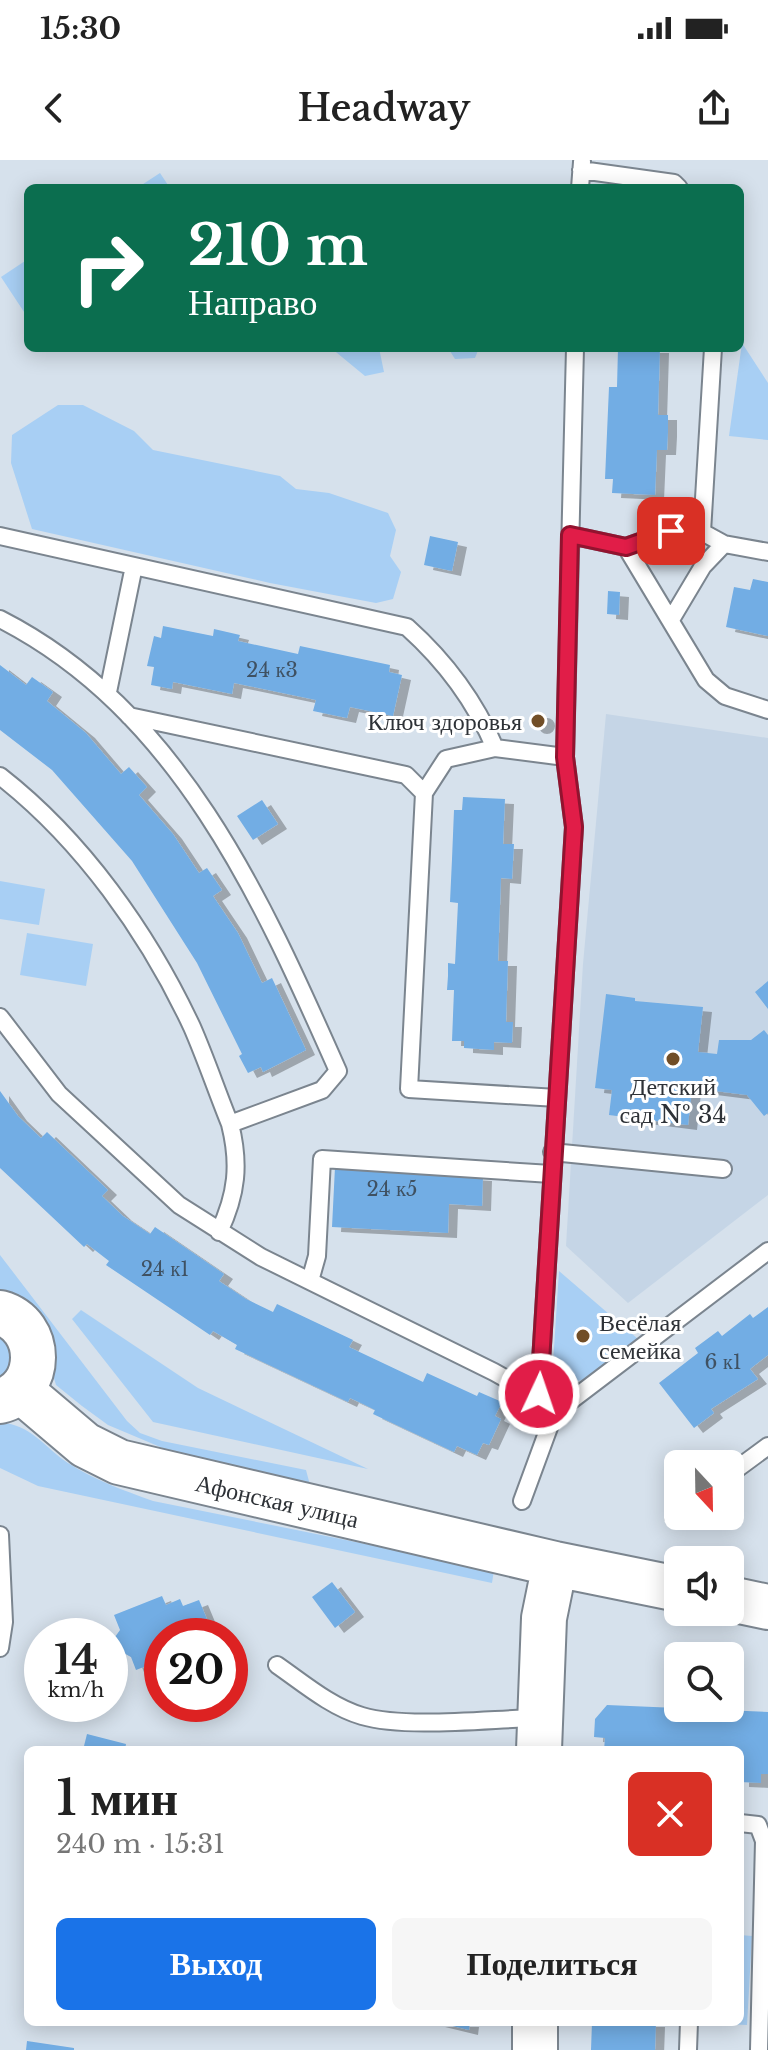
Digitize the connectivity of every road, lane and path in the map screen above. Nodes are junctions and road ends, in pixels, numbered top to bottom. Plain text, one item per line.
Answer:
1 (581, 165) edge
2 (675, 184) edge
3 (575, 352) edge
4 (713, 352) edge
5 (702, 532) junction
6 (570, 535) junction
7 (0, 536) edge
8 (724, 544) junction
9 (626, 547) junction
10 (768, 552) edge
11 (134, 566) junction
12 (672, 618) junction
13 (0, 619) edge
14 (108, 692) junction
15 (768, 710) edge
16 (129, 716) junction
17 (495, 748) junction
18 (565, 757) junction
19 (0, 776) edge
20 (424, 793) junction
21 (565, 962) junction
22 (583, 964) dead end
23 (0, 1017) edge
24 (557, 1098) junction
25 (230, 1124) junction
26 (552, 1152) junction
27 (723, 1169) dead end
28 (551, 1174) junction
29 (219, 1232) junction
30 (768, 1251) edge
31 (310, 1281) junction
32 (0, 1313) edge
33 (539, 1394) junction
34 (10, 1396) edge
35 (560, 1409) junction
36 (768, 1446) edge
37 (744, 1464) edge
38 (522, 1501) dead end
39 (0, 1535) edge
40 (555, 1564) junction
41 (664, 1586) edge
42 (744, 1602) edge
43 (768, 1607) edge
44 (0, 1648) edge
45 (277, 1665) dead end
46 (539, 1734) edge
47 (744, 1823) edge
48 (535, 2026) edge
49 (689, 2026) edge
50 (535, 2050) edge
51 (688, 2050) edge
52 (759, 2050) edge

1 - 2 lane
3 - 6 lane
4 - 5 lane
5 - 8 lane
5 - 9 lane
6 - 9 lane
6 - 18 lane
7 - 11 lane
8 - 10 lane
8 - 12 lane
9 - 12 lane
11 - 14 lane
11 - 17 lane
12 - 15 lane
13 - 14 lane
14 - 16 lane
16 - 20 lane
16 - 25 lane
17 - 18 lane
17 - 20 lane
18 - 21 lane
19 - 25 lane
20 - 24 lane
21 - 22 lane
21 - 24 lane
23 - 29 lane
24 - 26 lane
25 - 29 lane
26 - 27 lane
26 - 28 lane
28 - 31 lane
28 - 33 lane
29 - 31 lane
30 - 35 lane
31 - 33 lane
32 - 34 street, Афонская улица
33 - 35 lane
34 - 40 street, Афонская улица
35 - 38 lane
36 - 37 lane
39 - 44 lane
40 - 41 street, Афонская улица
40 - 46 street
42 - 43 street
45 - 46 lane
47 - 52 lane
48 - 50 street
49 - 51 lane

